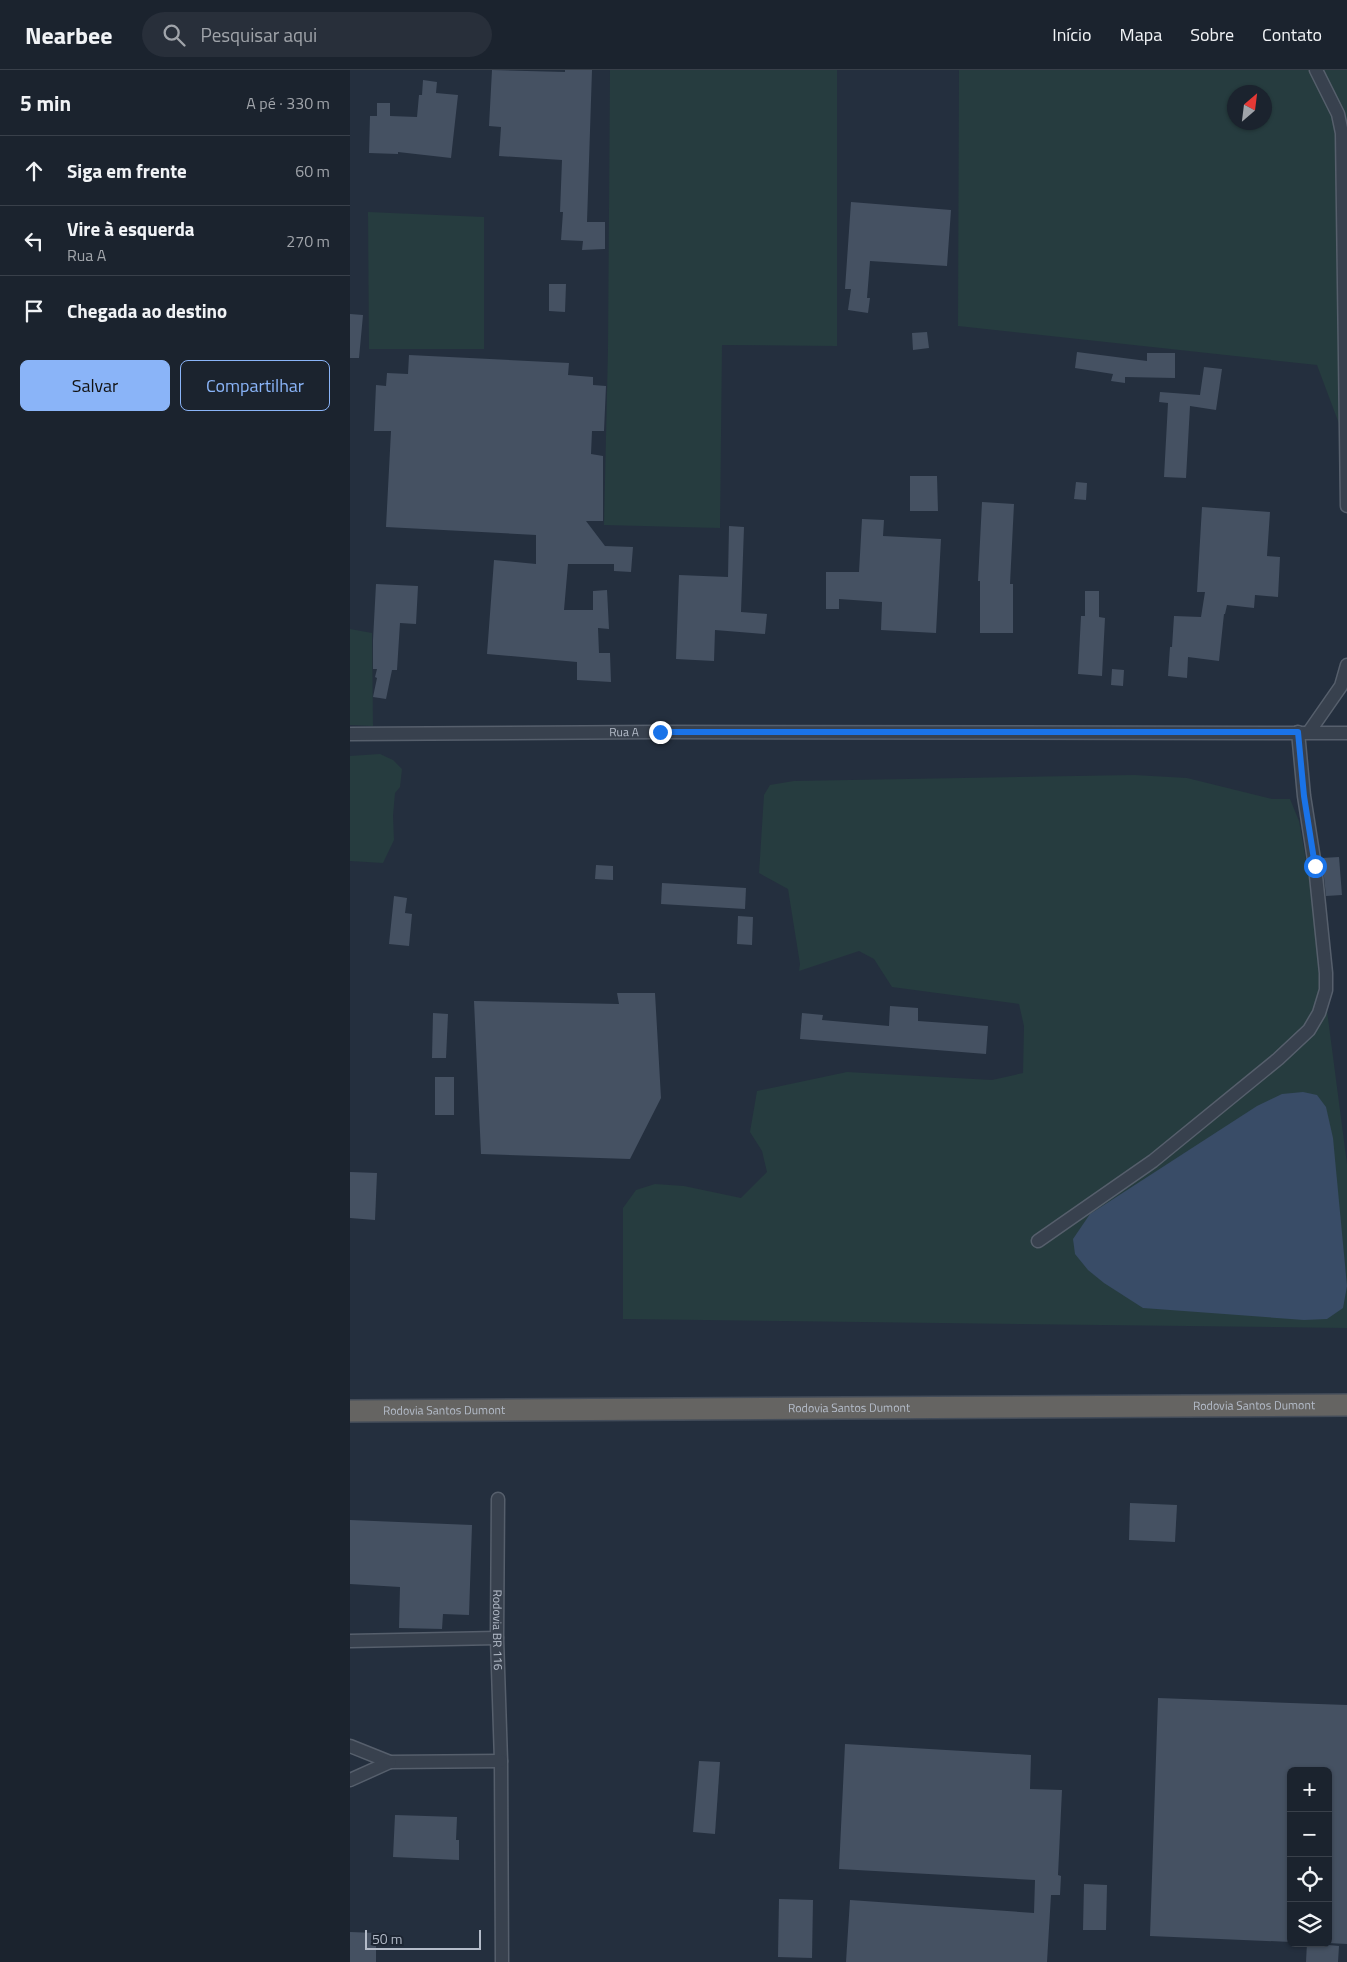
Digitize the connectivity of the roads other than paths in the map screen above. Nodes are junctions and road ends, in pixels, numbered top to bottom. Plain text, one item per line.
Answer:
1 (1316, 70) edge
2 (1347, 506) edge
3 (1347, 664) edge
4 (1304, 732) junction
5 (1347, 733) edge
6 (350, 734) edge
7 (1038, 1241) dead end
8 (1347, 1405) edge
9 (350, 1411) edge
10 (498, 1499) dead end
11 (497, 1638) junction
12 (350, 1642) edge
13 (350, 1746) edge
14 (501, 1761) junction
15 (390, 1762) junction
16 (350, 1780) edge
17 (502, 1962) edge

1 - 2 street
3 - 4 street
4 - 5 street, Rua A
4 - 6 street, Rua A
4 - 7 street
8 - 9 highway, Rodovia Santos Dumont
10 - 11 street, Rodovia BR 116
11 - 12 street
11 - 14 street, Rodovia BR 116
13 - 15 street
14 - 15 street
14 - 17 street, Rodovia BR 116
15 - 16 street

